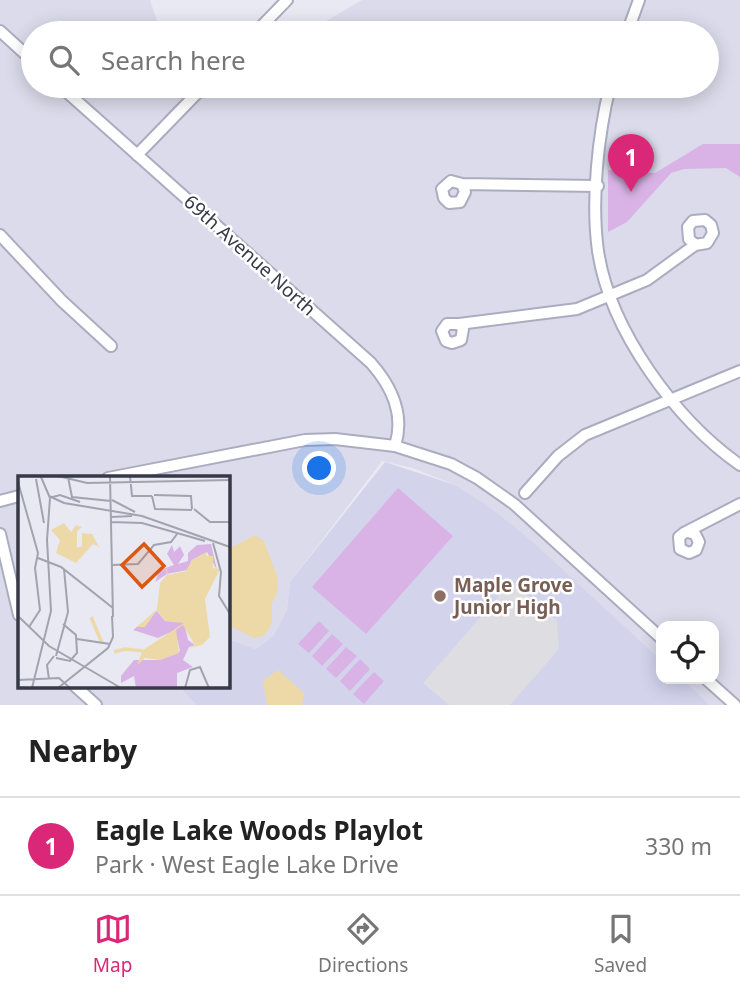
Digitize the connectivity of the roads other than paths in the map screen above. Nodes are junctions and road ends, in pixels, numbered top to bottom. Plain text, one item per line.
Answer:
1 (287, 0) edge
2 (639, 0) edge
3 (267, 21) edge
4 (631, 21) edge
5 (0, 31) edge
6 (21, 50) edge
7 (73, 98) edge
8 (192, 98) edge
9 (608, 98) edge
10 (136, 155) junction
11 (461, 184) dead end
12 (598, 186) junction
13 (0, 234) edge
14 (695, 245) dead end
15 (612, 296) junction
16 (460, 324) dead end
17 (111, 346) dead end
18 (740, 371) edge
19 (671, 400) junction
20 (395, 446) junction
21 (740, 465) edge
22 (118, 476) edge
23 (525, 493) dead end
24 (18, 496) edge
25 (0, 501) edge
26 (740, 504) edge
27 (688, 532) dead end
28 (0, 534) edge
29 (18, 611) edge
30 (656, 633) edge
31 (712, 684) edge
32 (82, 688) edge
33 (96, 705) edge
34 (735, 705) edge

1 - 3 street
2 - 4 street
5 - 6 street
7 - 10 street, 69th Avenue North
8 - 10 street
9 - 12 street
10 - 20 street, 69th Avenue North
11 - 12 street
12 - 15 street
13 - 17 street
14 - 15 street
15 - 16 street
15 - 19 street
18 - 19 street
19 - 21 street
19 - 23 street
20 - 22 street
20 - 30 street
24 - 25 street
26 - 27 street
28 - 29 street
31 - 34 street
32 - 33 street

